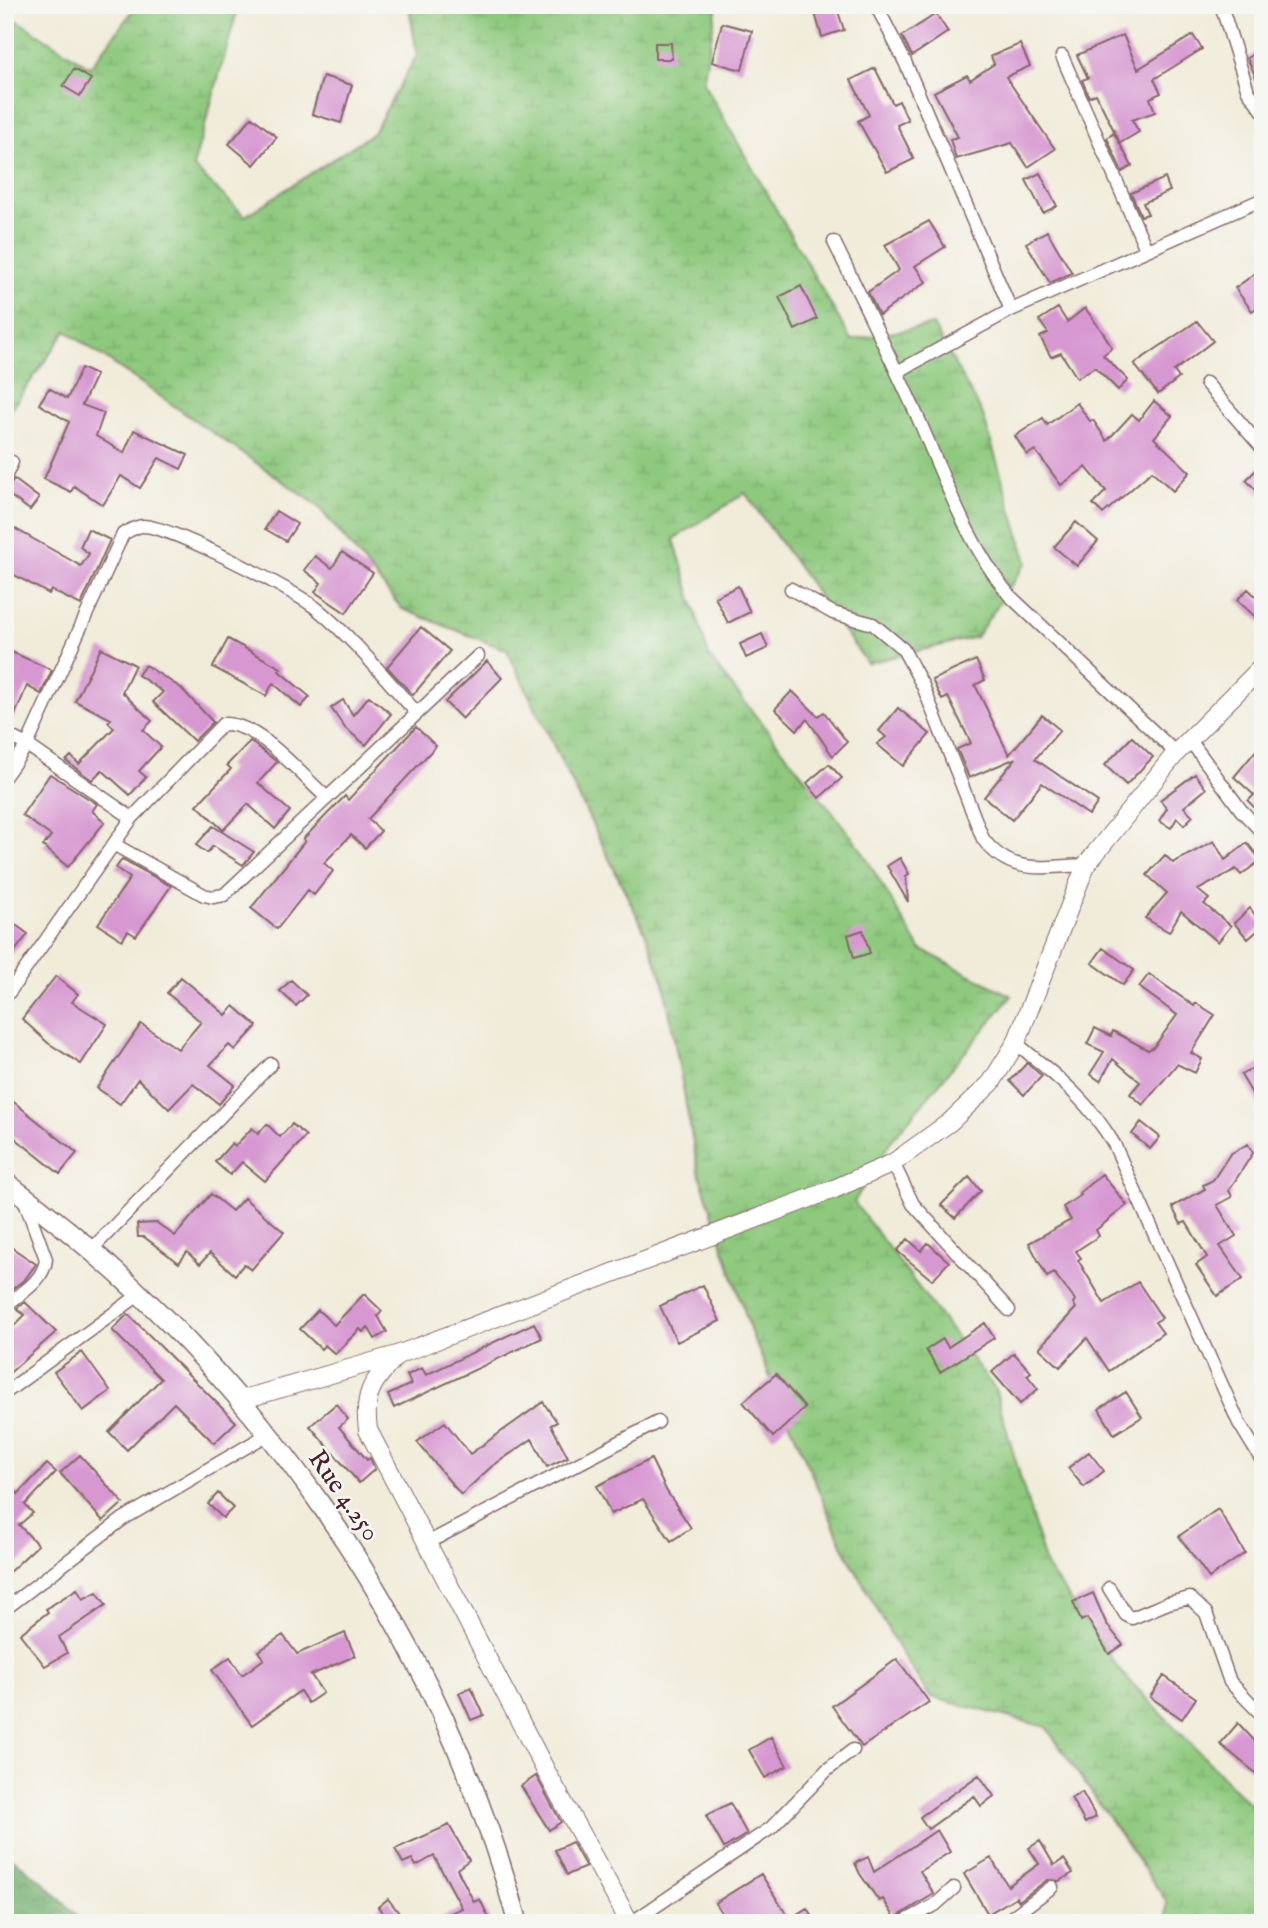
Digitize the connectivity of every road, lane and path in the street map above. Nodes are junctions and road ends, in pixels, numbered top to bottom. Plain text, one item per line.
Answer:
1 (876, 5) edge
2 (1221, 5) edge
3 (1062, 56) dead end
4 (1263, 111) edge
5 (1263, 199) edge
6 (834, 242) dead end
7 (1146, 249) junction
8 (1011, 310) junction
9 (897, 372) junction
10 (1206, 383) dead end
11 (1263, 449) edge
12 (12, 462) dead end
13 (5, 477) edge
14 (791, 589) dead end
15 (478, 656) dead end
16 (1263, 666) edge
17 (416, 712) junction
18 (5, 734) edge
19 (1189, 739) junction
20 (27, 745) junction
21 (1176, 753) junction
22 (5, 776) edge
23 (325, 796) junction
24 (132, 818) junction
25 (1263, 833) edge
26 (115, 845) junction
27 (1086, 865) junction
28 (5, 998) edge
29 (1016, 1043) junction
30 (271, 1064) dead end
31 (893, 1163) junction
32 (5, 1182) edge
33 (23, 1195) junction
34 (92, 1249) junction
35 (140, 1294) junction
36 (5, 1306) edge
37 (1009, 1310) dead end
38 (397, 1355) junction
39 (5, 1392) edge
40 (240, 1400) junction
41 (658, 1422) dead end
42 (270, 1433) junction
43 (1263, 1462) edge
44 (427, 1543) junction
45 (1109, 1588) dead end
46 (5, 1609) edge
47 (1263, 1716) edge
48 (853, 1750) dead end
49 (1052, 1887) dead end
50 (954, 1888) dead end
51 (518, 1923) edge
52 (631, 1923) edge
53 (902, 1923) edge
54 (1004, 1923) edge

1 - 8 street
2 - 4 street
3 - 7 street
5 - 7 street
6 - 9 street
7 - 8 street
8 - 9 street
9 - 21 street
10 - 11 street
12 - 13 street
14 - 27 street
15 - 17 street
16 - 19 street
17 - 20 street
17 - 23 street
18 - 20 street
19 - 21 street
19 - 25 street
20 - 22 street
20 - 24 street
21 - 27 street
23 - 24 street
23 - 26 street
24 - 26 street
26 - 28 street
27 - 29 street
29 - 31 street
29 - 43 street
30 - 34 street
31 - 37 street
31 - 38 street
32 - 33 main road, Rue 4.250
33 - 34 main road, Rue 4.250
33 - 36 street
34 - 35 main road, Rue 4.250
35 - 39 street
35 - 40 main road, Rue 4.250
38 - 40 street
38 - 44 street
40 - 42 main road, Rue 4.250
41 - 44 street
42 - 46 street
42 - 51 main road, Rue 4.250
44 - 52 street
45 - 47 street
48 - 52 street
49 - 54 street
50 - 53 street

